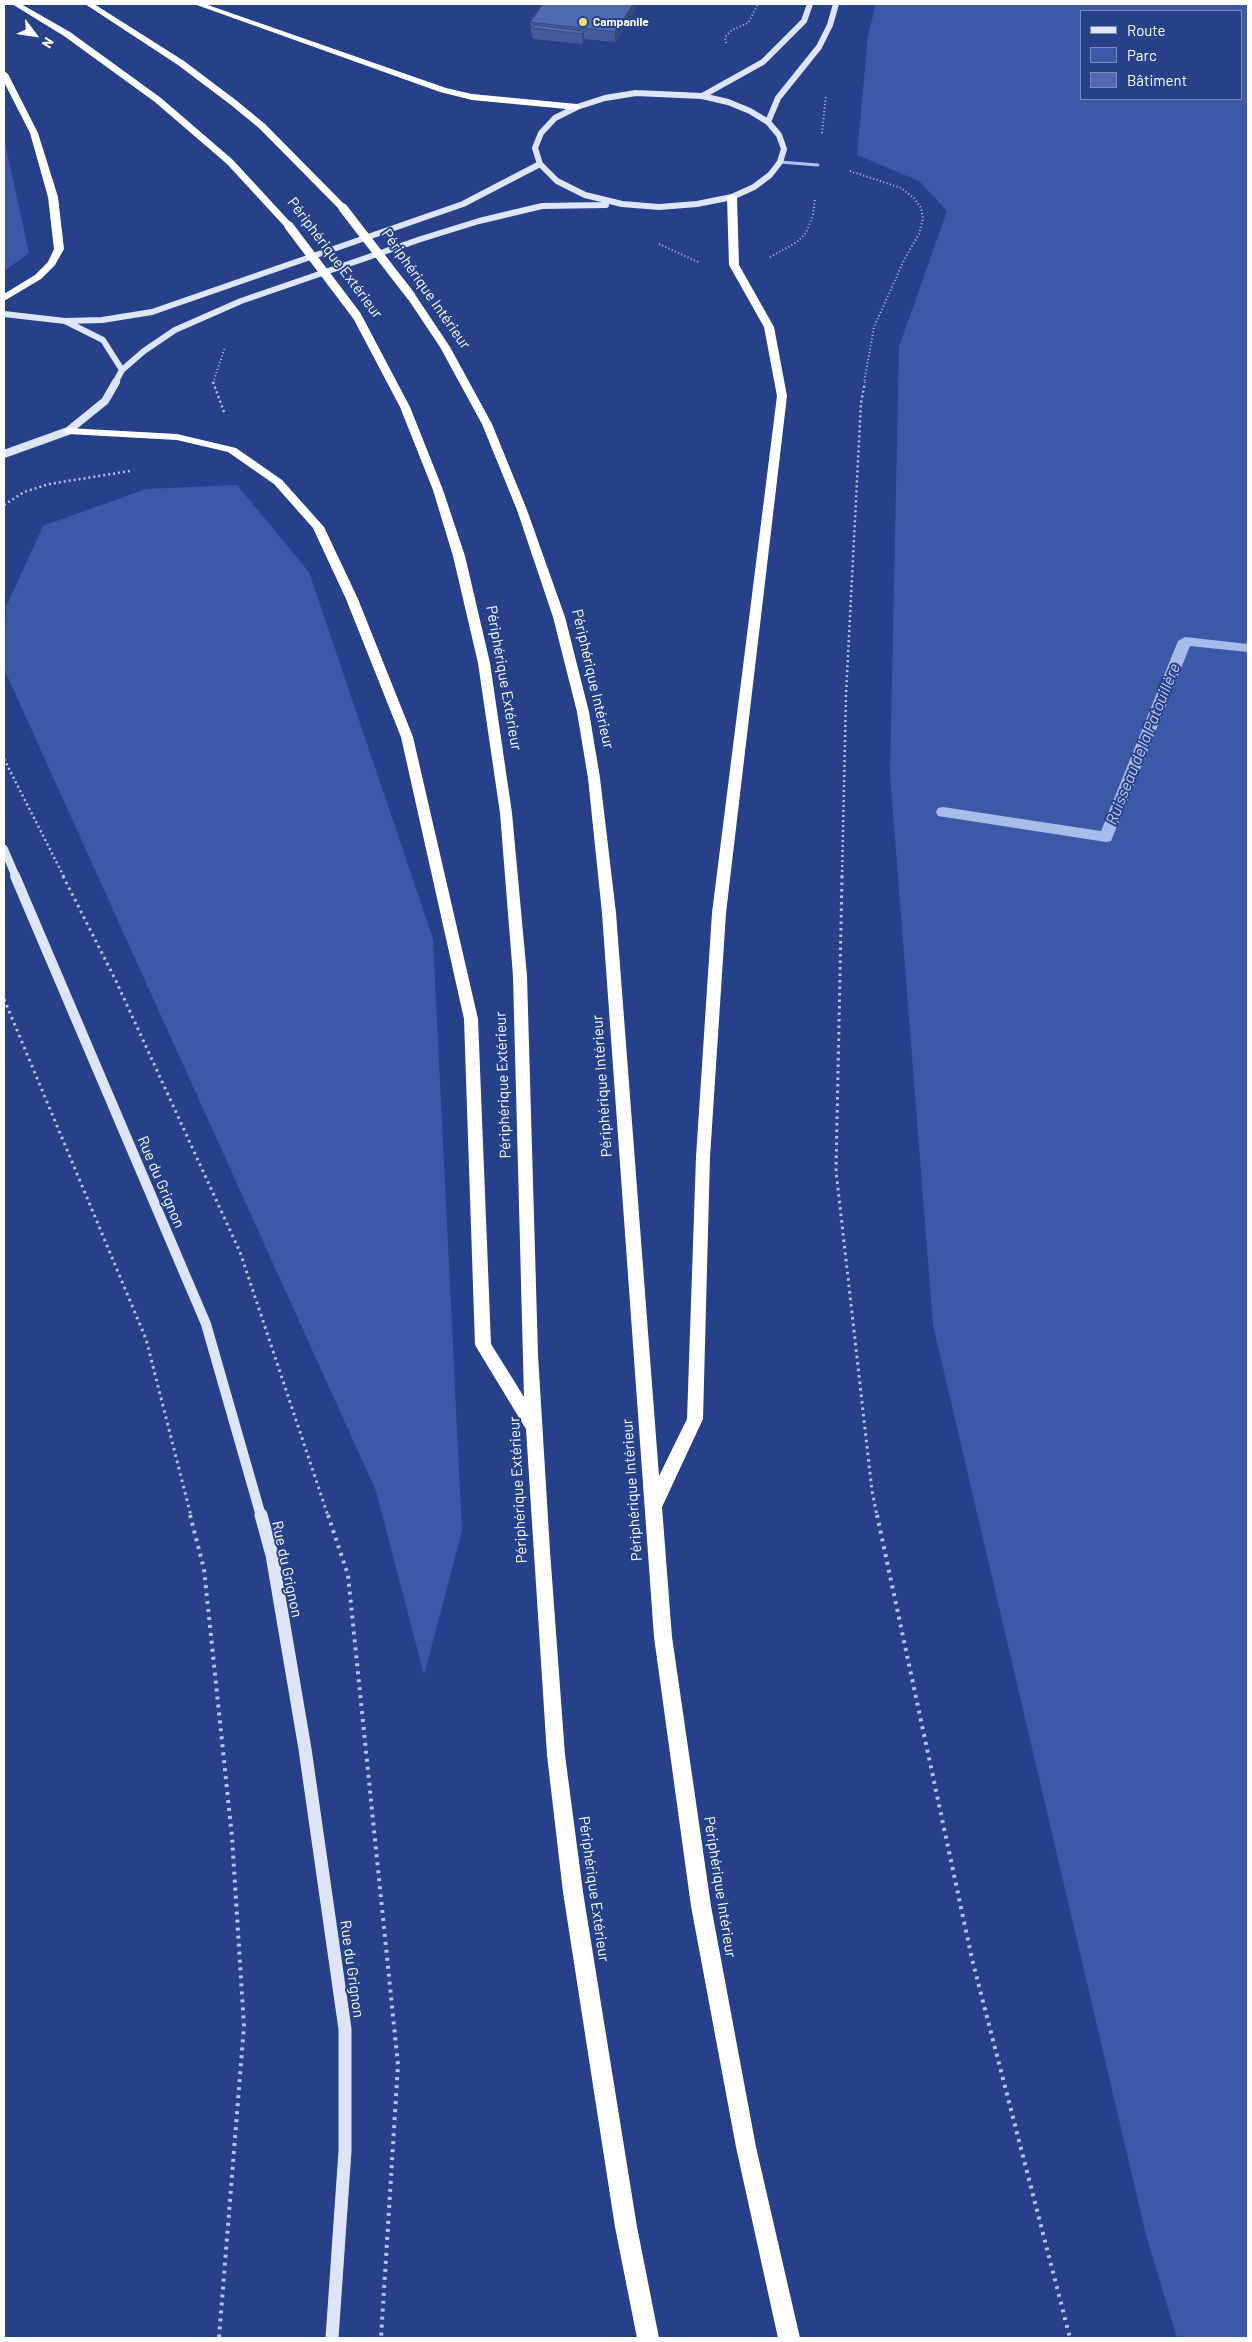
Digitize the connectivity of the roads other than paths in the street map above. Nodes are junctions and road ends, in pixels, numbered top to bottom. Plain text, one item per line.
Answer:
1 (16, 4) edge
2 (89, 4) edge
3 (198, 4) edge
4 (810, 4) edge
5 (836, 4) edge
6 (4, 74) edge
7 (702, 96) junction
8 (577, 106) junction
9 (768, 122) junction
10 (780, 162) junction
11 (540, 164) junction
12 (818, 165) road end
13 (732, 197) junction
14 (622, 204) junction
15 (4, 298) edge
16 (4, 314) edge
17 (65, 321) junction
18 (122, 370) junction
19 (68, 431) junction
20 (4, 454) edge
21 (4, 849) edge
22 (534, 1428) junction
23 (654, 1505) junction
24 (332, 2338) edge
25 (648, 2338) edge
26 (789, 2338) edge

1 - 22 highway, Périphérique Extérieur, bridge
2 - 23 highway, Périphérique Intérieur, bridge
3 - 8 highway
4 - 7 main road
5 - 9 main road
6 - 15 highway
7 - 8 main road
7 - 9 main road
8 - 11 main road
9 - 10 main road
10 - 12 street
10 - 13 main road
11 - 14 main road
11 - 17 main road
13 - 14 main road
13 - 23 highway
14 - 18 main road
16 - 17 main road
17 - 18 main road
18 - 19 main road
19 - 20 main road
19 - 22 highway
21 - 24 main road, Rue du Grignon
22 - 25 highway, Périphérique Extérieur
23 - 26 highway, Périphérique Intérieur

